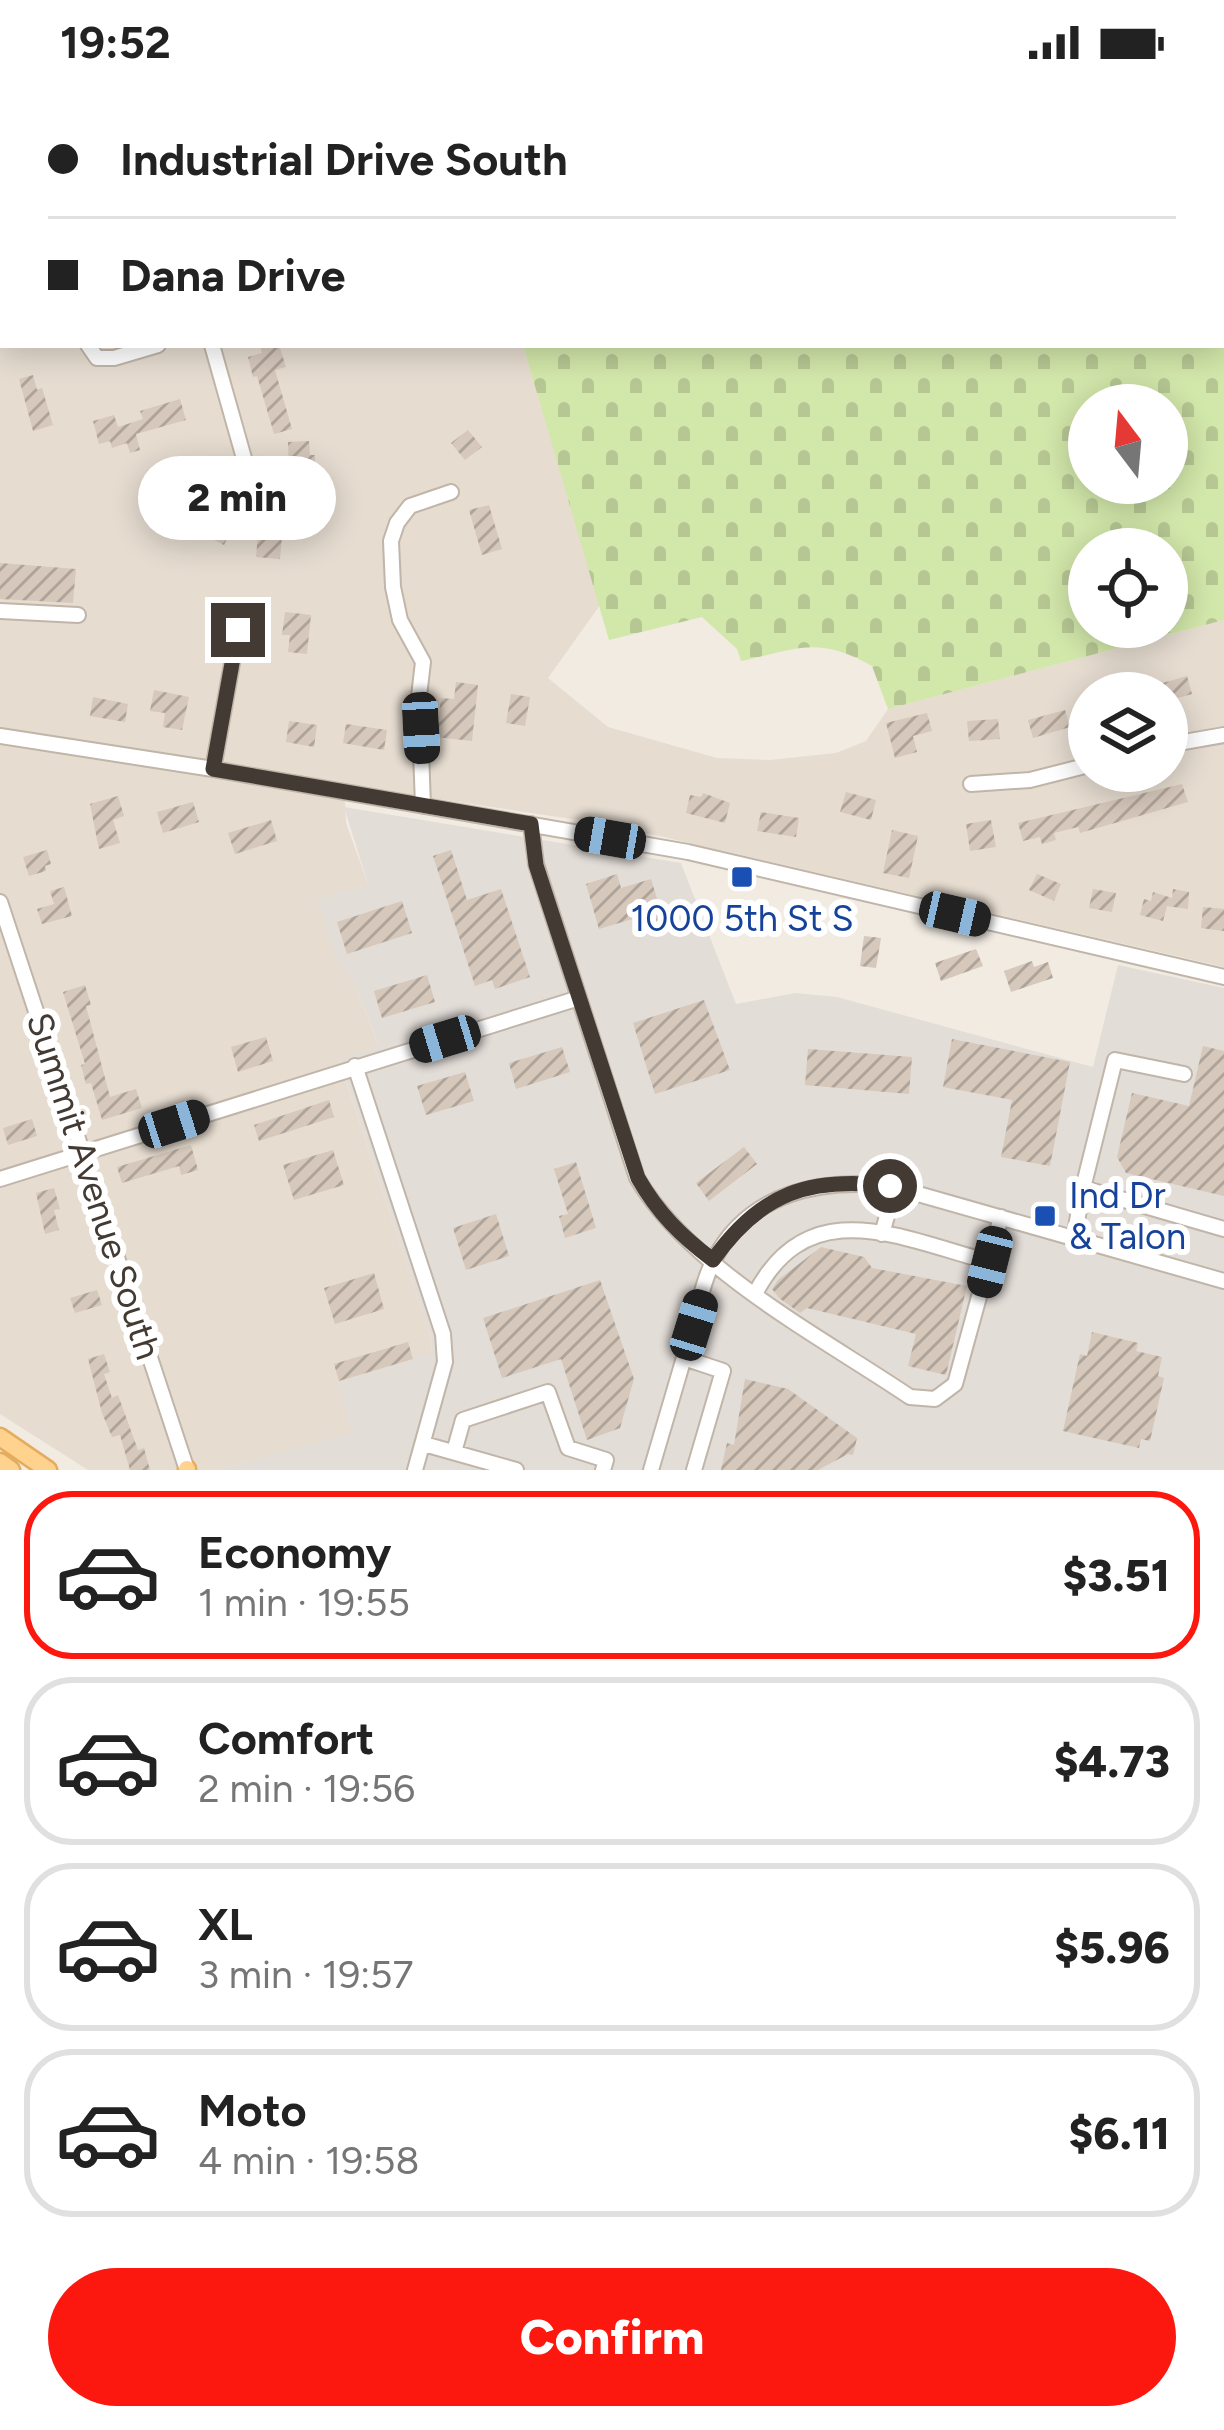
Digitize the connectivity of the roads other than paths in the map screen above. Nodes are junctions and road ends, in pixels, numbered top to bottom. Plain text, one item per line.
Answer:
1 (148, 348) edge
2 (213, 348) edge
3 (93, 351) edge
4 (249, 476) dead end
5 (451, 492) dead end
6 (0, 611) edge
7 (78, 615) dead end
8 (238, 630) dead end
9 (1224, 735) edge
10 (0, 736) edge
11 (1188, 742) edge
12 (213, 769) junction
13 (1068, 770) edge
14 (971, 784) dead end
15 (422, 806) junction
16 (531, 824) junction
17 (0, 902) edge
18 (1224, 977) edge
19 (579, 998) junction
20 (355, 1066) junction
21 (1184, 1074) dead end
22 (83, 1153) junction
23 (0, 1179) edge
24 (896, 1187) junction
25 (1083, 1188) junction
26 (1001, 1217) junction
27 (1224, 1229) edge
28 (882, 1234) junction
29 (1074, 1238) junction
30 (713, 1260) junction
31 (990, 1262) junction
32 (1224, 1263) edge
33 (1221, 1280) edge
34 (754, 1294) junction
35 (684, 1358) junction
36 (0, 1437) edge
37 (424, 1444) junction
38 (454, 1452) junction
39 (0, 1462) edge
40 (10, 1470) edge
41 (48, 1470) edge
42 (187, 1470) edge
43 (415, 1470) edge
44 (516, 1470) edge
45 (603, 1470) edge
46 (651, 1470) edge
47 (694, 1470) edge

1 - 3 street
2 - 4 street
5 - 15 street
6 - 7 street
8 - 12 street
9 - 11 street
10 - 12 street
12 - 15 street
13 - 14 street
15 - 16 street
16 - 18 street
16 - 19 street
17 - 22 street, Summit Avenue South
19 - 20 street
19 - 30 street
20 - 22 street
20 - 37 street
21 - 25 street
22 - 23 street
22 - 42 street, Summit Avenue South
24 - 26 street
24 - 28 street
24 - 30 street
25 - 27 street
25 - 29 street
26 - 29 street
26 - 31 street
28 - 31 street
28 - 34 street
29 - 33 street
30 - 34 street
30 - 35 street
31 - 34 street
32 - 33 street
35 - 46 street
35 - 47 street
36 - 41 main road
37 - 38 street
37 - 43 street
38 - 44 street
38 - 45 street
39 - 40 main road

